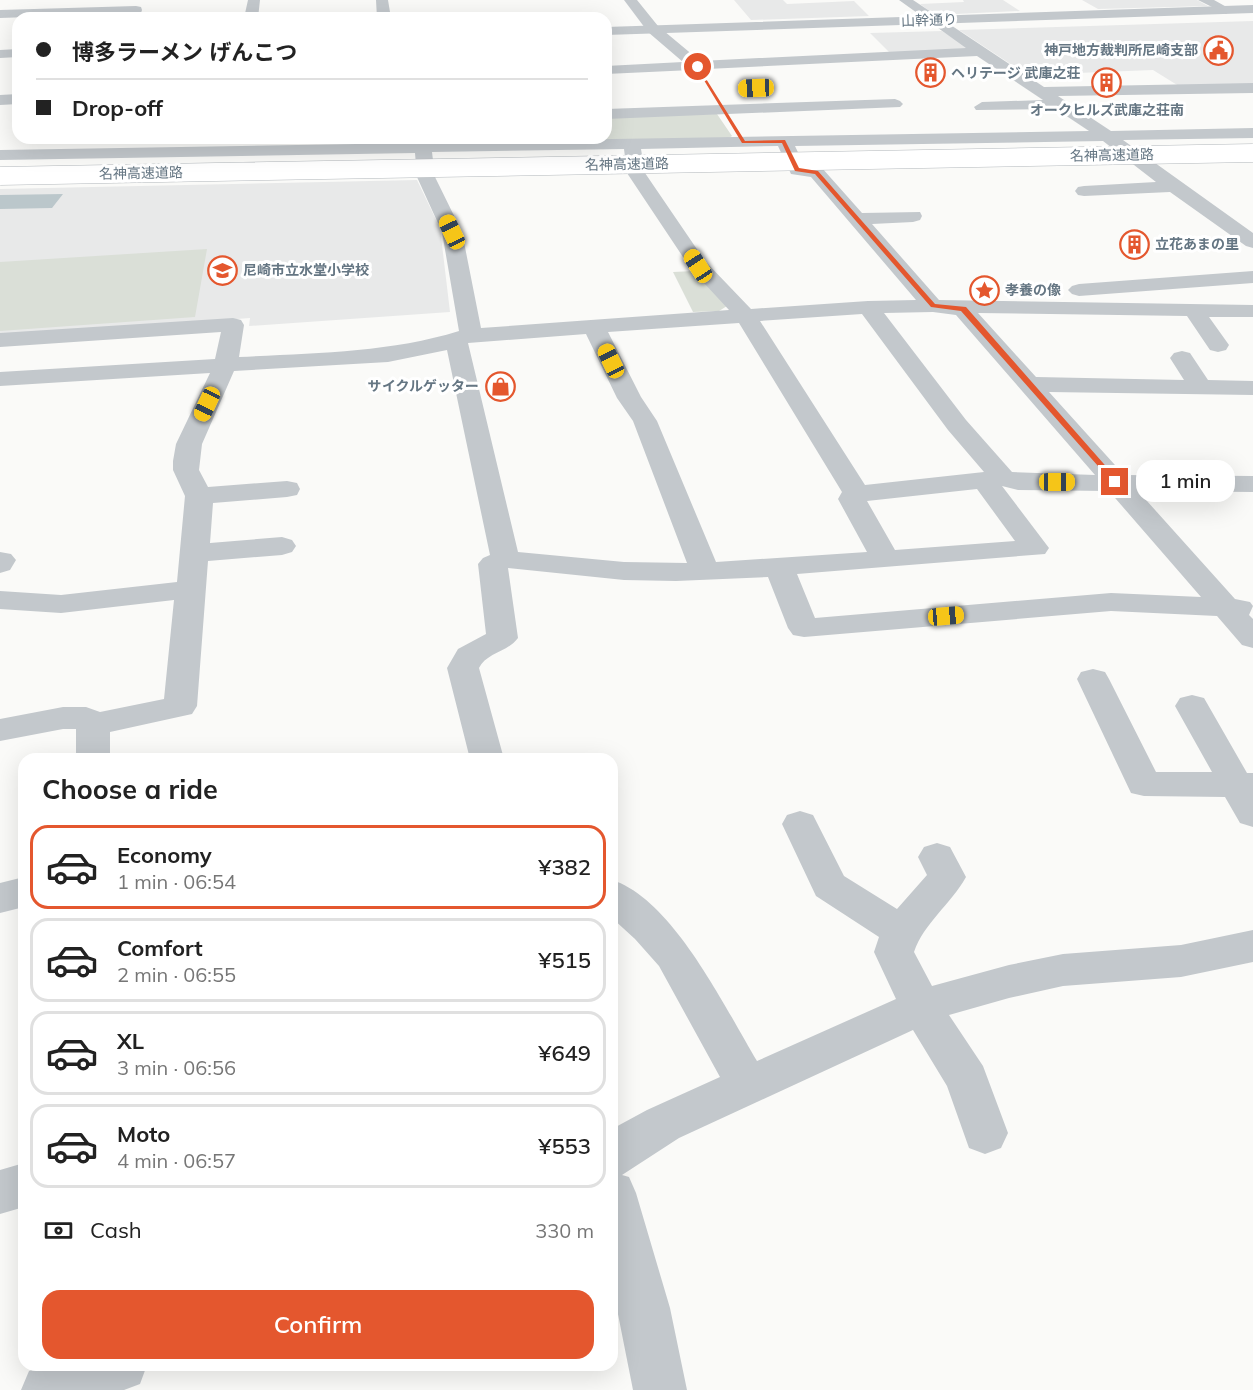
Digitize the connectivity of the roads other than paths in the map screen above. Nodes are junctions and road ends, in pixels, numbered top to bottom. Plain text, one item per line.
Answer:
1 (630, 0) edge
2 (905, 0) edge
3 (1204, 0) edge
4 (136, 9) edge
5 (1253, 9) edge
6 (1226, 10) junction
7 (54, 12) edge
8 (1253, 15) edge
9 (936, 22) junction
10 (612, 30) edge
11 (656, 32) junction
12 (612, 36) edge
13 (980, 52) junction
14 (816, 60) junction
15 (698, 67) junction
16 (612, 70) edge
17 (833, 72) dead end
18 (1253, 88) edge
19 (884, 91) dead end
20 (1043, 92) junction
21 (716, 99) junction
22 (895, 104) junction
23 (1060, 104) junction
24 (612, 113) edge
25 (909, 119) dead end
26 (1253, 133) edge
27 (1108, 136) junction
28 (1013, 137) junction
29 (740, 138) junction
30 (926, 139) junction
31 (784, 141) junction
32 (1253, 143) edge
33 (70, 144) edge
34 (390, 144) edge
35 (423, 144) edge
36 (612, 144) edge
37 (632, 144) junction
38 (1253, 153) edge
39 (64, 154) junction
40 (0, 155) edge
41 (1253, 161) edge
42 (1141, 163) junction
43 (0, 165) edge
44 (797, 170) junction
45 (636, 173) junction
46 (0, 176) edge
47 (426, 177) junction
48 (42, 184) junction
49 (0, 185) edge
50 (1172, 186) junction
51 (1083, 191) dead end
52 (913, 216) dead end
53 (857, 219) junction
54 (1250, 238) edge
55 (1253, 277) edge
56 (933, 306) junction
57 (868, 307) junction
58 (1001, 308) junction
59 (1194, 310) junction
60 (1253, 311) edge
61 (745, 315) junction
62 (593, 325) junction
63 (463, 338) junction
64 (0, 340) edge
65 (1218, 345) dead end
66 (1182, 358) dead end
67 (226, 364) junction
68 (0, 379) edge
69 (1029, 384) junction
70 (1200, 387) junction
71 (1253, 388) edge
72 (993, 479) junction
73 (1115, 482) junction
74 (1253, 484) edge
75 (287, 489) dead end
76 (856, 492) junction
77 (199, 496) junction
78 (282, 546) dead end
79 (195, 553) junction
80 (505, 559) junction
81 (886, 560) junction
82 (779, 567) junction
83 (705, 571) junction
84 (192, 589) junction
85 (0, 600) edge
86 (1240, 608) edge
87 (1253, 638) edge
88 (1093, 679) dead end
89 (1192, 706) dead end
90 (93, 725) junction
91 (0, 730) edge
92 (93, 753) edge
93 (485, 753) edge
94 (1248, 794) edge
95 (800, 824) dead end
96 (937, 857) dead end
97 (18, 894) edge
98 (0, 898) edge
99 (618, 901) edge
100 (901, 931) junction
101 (1253, 946) edge
102 (921, 1007) junction
103 (748, 1086) junction
104 (985, 1132) dead end
105 (618, 1150) edge
106 (18, 1187) edge
107 (0, 1192) edge
108 (618, 1210) edge
109 (104, 1371) edge
110 (48, 1390) edge
111 (660, 1390) edge

1 - 11 street
2 - 9 street
3 - 6 street
4 - 7 street
5 - 6 street, 山幹通り
6 - 9 street, 山幹通り
8 - 9 street, 山幹通り
9 - 11 street, 山幹通り
9 - 13 street
10 - 11 street, 山幹通り
11 - 12 street, 山幹通り
11 - 15 street
13 - 14 street
13 - 20 street
14 - 15 street
14 - 17 street
15 - 16 street
15 - 21 street
18 - 20 street
19 - 22 street
20 - 23 street
21 - 22 street
21 - 24 street
21 - 29 street
22 - 25 street
23 - 27 street
23 - 28 street
26 - 27 street
27 - 28 street
27 - 42 street
28 - 30 street
29 - 30 street
29 - 31 street
29 - 37 street
30 - 31 street
31 - 44 street
32 - 43 highway, 名神高速道路
33 - 39 street
34 - 39 street
35 - 47 street
36 - 37 street
37 - 45 street
38 - 46 highway, 名神高速道路, bridge
39 - 40 street
39 - 48 street
41 - 42 street
42 - 44 street
42 - 50 street
44 - 45 street
44 - 53 street
45 - 47 street
45 - 61 street
47 - 48 street
47 - 63 street
48 - 49 street
50 - 51 street
50 - 54 street
52 - 53 street
53 - 56 street
55 - 58 street
56 - 57 street
56 - 58 street
56 - 69 street
57 - 61 street
57 - 72 street
58 - 59 street
59 - 60 street
59 - 65 street
61 - 62 street
61 - 76 street
62 - 63 street
62 - 83 street
63 - 67 street
63 - 80 street
64 - 67 street
66 - 70 street
67 - 68 street
67 - 77 street
69 - 70 street
69 - 73 street
70 - 71 street
72 - 73 street
72 - 76 street
72 - 81 street
73 - 74 street
73 - 86 street
75 - 77 street
76 - 81 street
77 - 79 street
78 - 79 street
79 - 84 street
80 - 83 street
80 - 93 street
81 - 82 street
82 - 83 street
82 - 86 street
84 - 85 street
84 - 90 street
86 - 87 street
88 - 94 street
89 - 94 street
90 - 91 street
90 - 92 street
95 - 100 street
96 - 100 street
97 - 98 street
99 - 103 street
100 - 102 street
101 - 102 street
102 - 103 street
102 - 104 street
103 - 105 street
106 - 107 street
108 - 111 street
109 - 110 street

